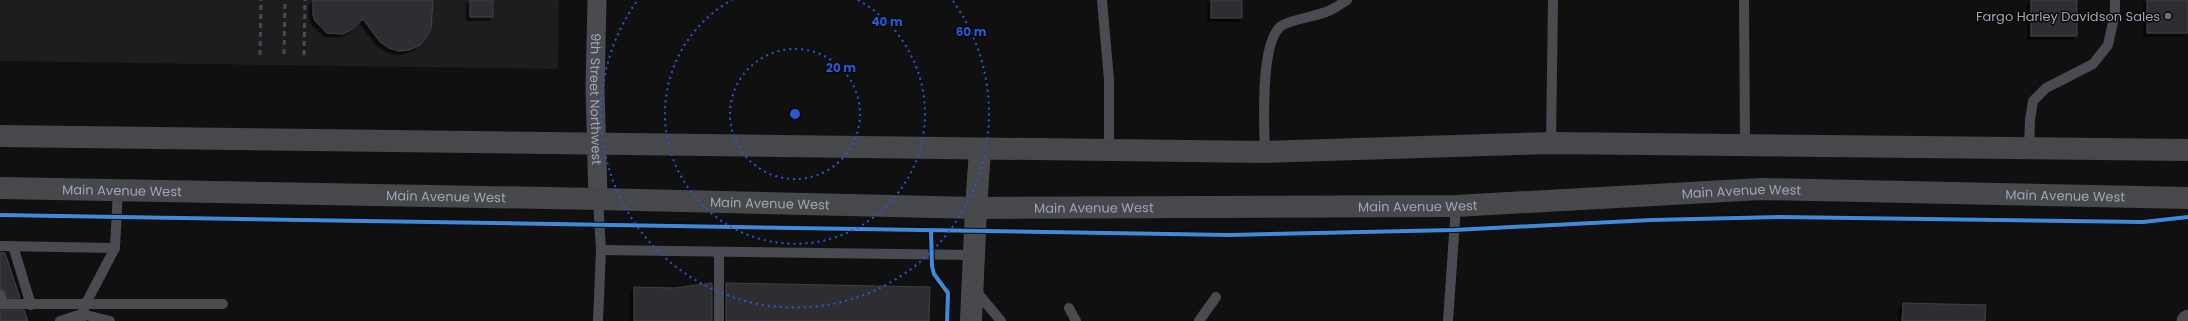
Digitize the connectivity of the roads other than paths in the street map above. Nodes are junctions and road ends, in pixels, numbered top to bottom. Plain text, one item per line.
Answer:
1 (598, 0) edge
2 (1102, 0) edge
3 (1347, 0) edge
4 (1553, 0) edge
5 (1744, 0) edge
6 (2114, 0) edge
7 (0, 136) edge
8 (1551, 143) junction
9 (597, 144) junction
10 (1745, 145) junction
11 (2029, 148) junction
12 (980, 150) junction
13 (2188, 150) edge
14 (1110, 151) junction
15 (1265, 152) junction
16 (0, 188) edge
17 (118, 190) junction
18 (2188, 198) edge
19 (598, 199) junction
20 (1456, 206) junction
21 (976, 208) junction
22 (0, 246) edge
23 (13, 246) junction
24 (114, 248) junction
25 (601, 250) junction
26 (719, 252) junction
27 (973, 256) junction
28 (973, 287) junction
29 (0, 294) edge
30 (1216, 296) dead end
31 (2, 304) edge
32 (223, 304) dead end
33 (31, 305) junction
34 (1069, 308) dead end
35 (83, 313) edge
36 (2188, 318) edge
37 (60, 321) edge
38 (110, 321) edge
39 (598, 321) edge
40 (719, 321) edge
41 (971, 321) edge
42 (1001, 321) edge
43 (1076, 321) edge
44 (1199, 321) edge
45 (1448, 321) edge
46 (2186, 321) edge

1 - 9 street, 9th Street Northwest
2 - 14 lane
3 - 15 lane
4 - 8 lane
5 - 10 lane
6 - 11 lane
7 - 9 main road
8 - 10 main road
8 - 15 main road
9 - 12 main road
9 - 19 street, 9th Street Northwest
10 - 11 main road
11 - 13 main road
12 - 14 main road
12 - 21 street
14 - 15 main road
16 - 17 main road, Main Avenue West
17 - 19 main road, Main Avenue West
17 - 24 lane
18 - 20 main road, Main Avenue West
19 - 21 main road, Main Avenue West
19 - 25 lane
20 - 21 main road, Main Avenue West
20 - 45 lane
21 - 27 street
22 - 23 lane
23 - 24 lane
23 - 33 lane
24 - 35 lane
25 - 26 lane
25 - 39 lane
26 - 27 lane
26 - 40 lane
27 - 28 street
28 - 41 street
28 - 42 lane
29 - 31 lane
30 - 44 lane
31 - 33 lane
32 - 35 lane
33 - 35 lane
34 - 43 lane
35 - 37 lane
35 - 38 lane
36 - 46 street

